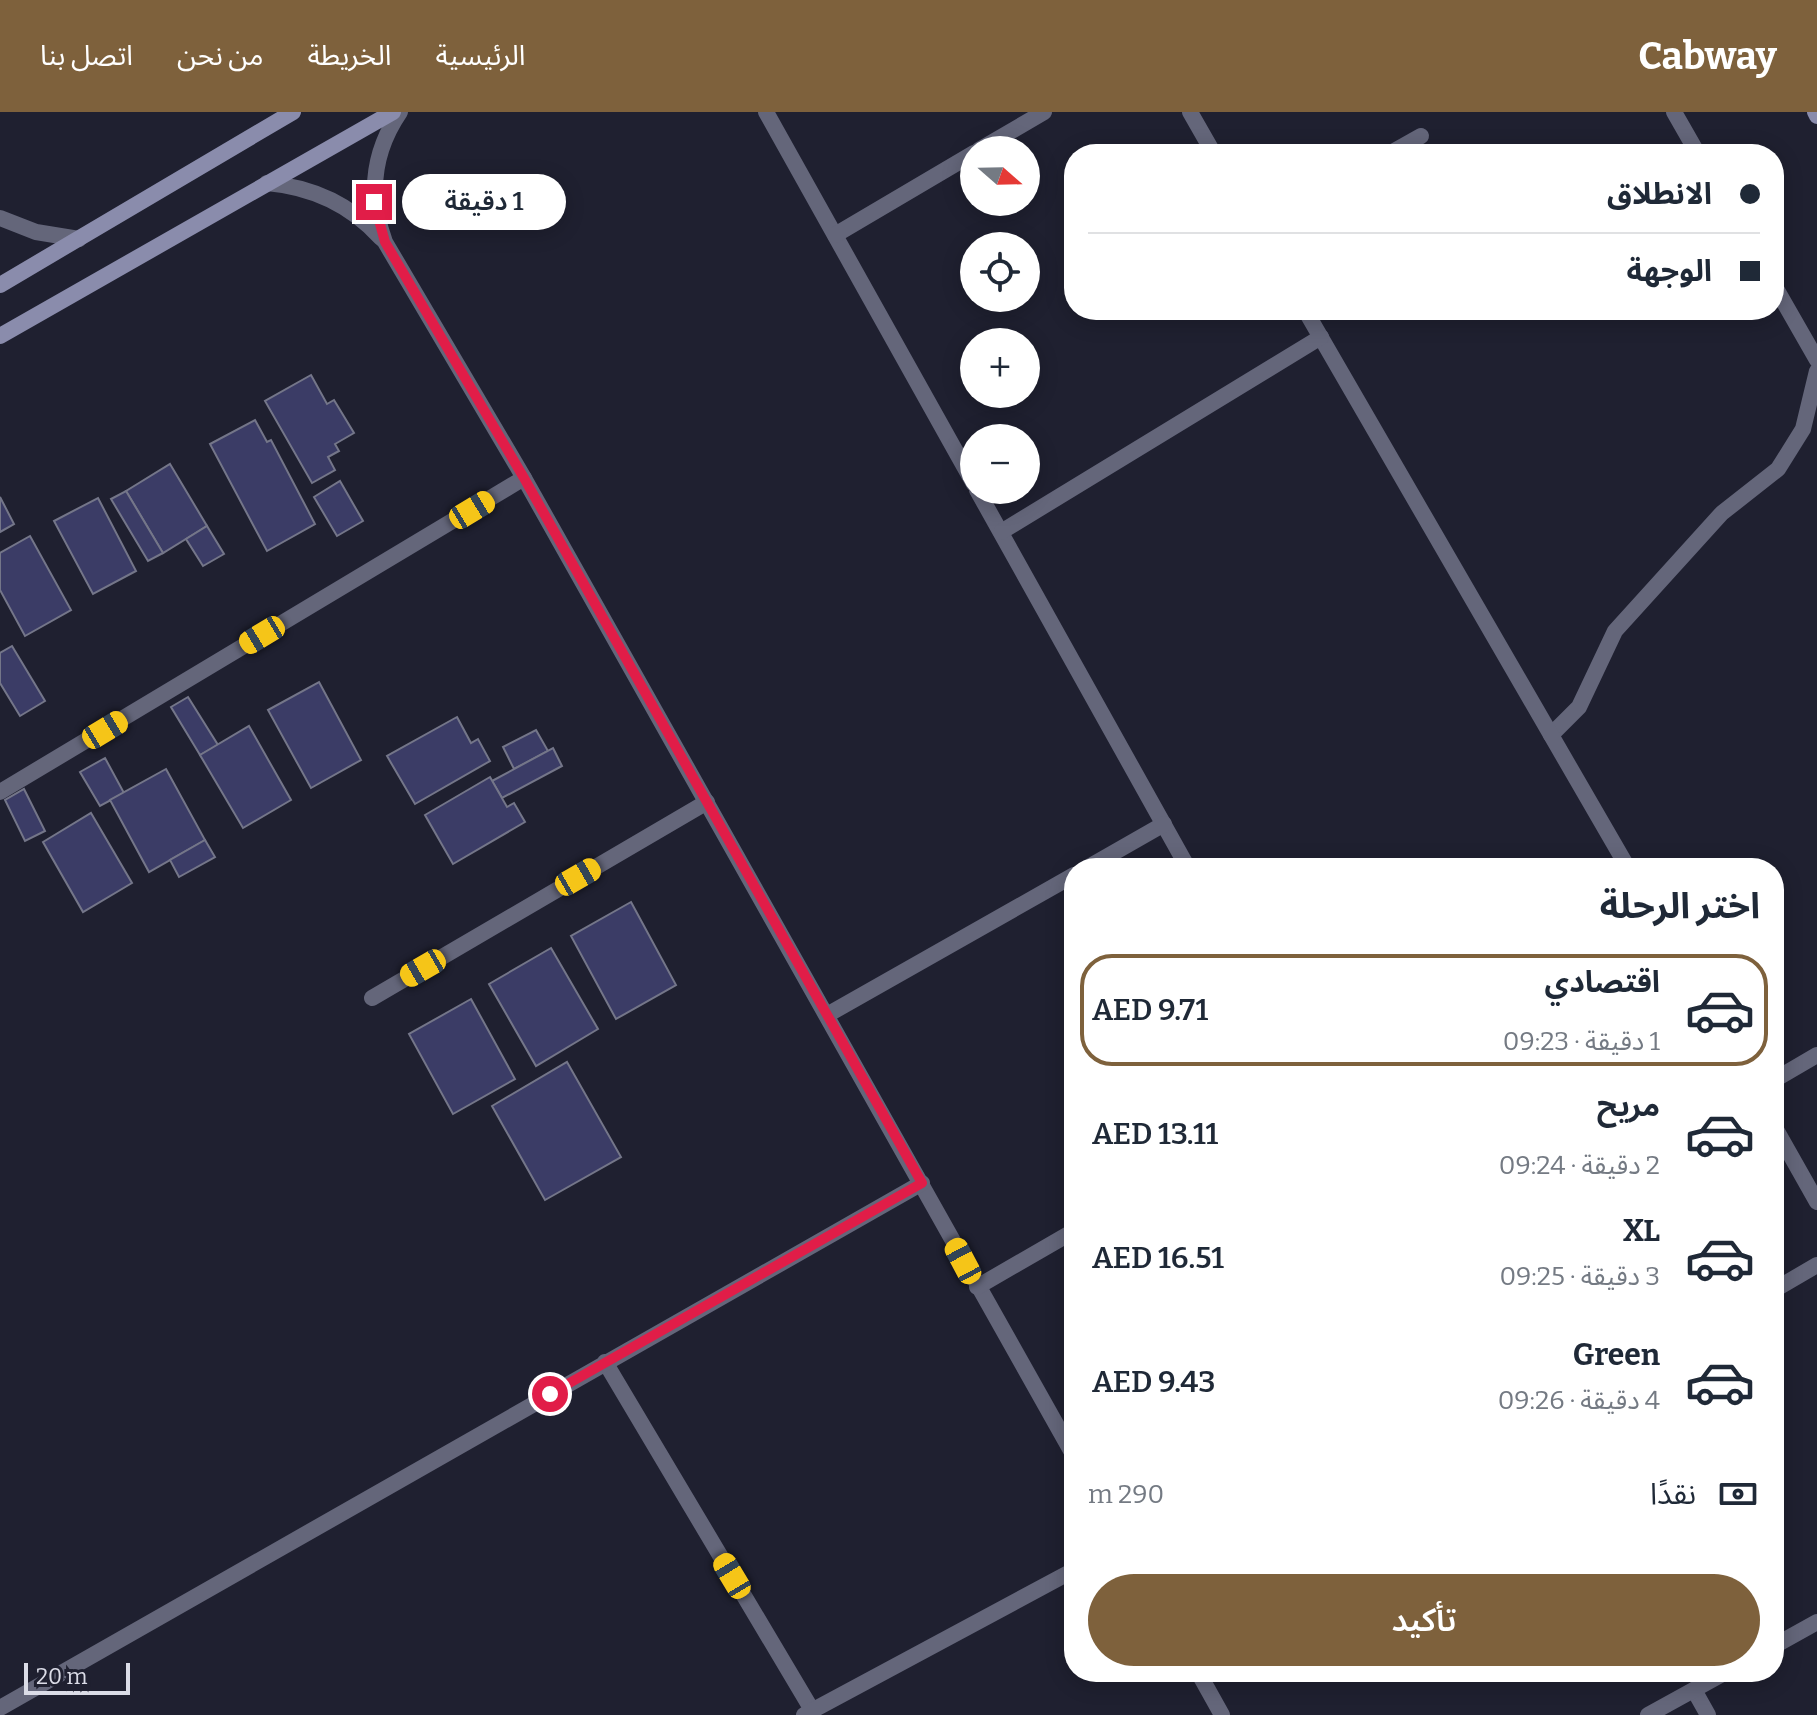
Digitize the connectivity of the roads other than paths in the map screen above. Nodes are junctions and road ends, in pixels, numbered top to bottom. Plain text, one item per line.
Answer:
1 (293, 112) edge
2 (393, 112) edge
3 (400, 112) edge
4 (766, 112) edge
5 (1044, 112) edge
6 (1190, 112) edge
7 (1674, 112) edge
8 (1003, 136) edge
9 (1421, 136) dead end
10 (1208, 144) edge
11 (1407, 144) edge
12 (1692, 144) edge
13 (960, 161) edge
14 (267, 183) junction
15 (0, 218) edge
16 (835, 235) junction
17 (79, 239) junction
18 (385, 242) junction
19 (0, 285) edge
20 (1784, 302) edge
21 (1311, 320) edge
22 (0, 336) edge
23 (1321, 337) junction
24 (1817, 360) edge
25 (1817, 371) edge
26 (960, 459) edge
27 (524, 478) junction
28 (985, 504) edge
29 (1001, 532) junction
30 (1551, 735) junction
31 (0, 792) edge
32 (707, 802) junction
33 (1164, 824) junction
34 (1104, 858) edge
35 (1183, 858) edge
36 (1622, 858) edge
37 (1064, 881) edge
38 (372, 998) dead end
39 (827, 1015) junction
40 (1817, 1055) edge
41 (1784, 1074) edge
42 (1784, 1144) edge
43 (922, 1183) junction
44 (1817, 1202) edge
45 (1064, 1237) edge
46 (1817, 1265) edge
47 (1784, 1284) edge
48 (977, 1287) junction
49 (605, 1362) junction
50 (1064, 1439) edge
51 (1064, 1575) edge
52 (1817, 1622) edge
53 (1784, 1640) edge
54 (1204, 1682) edge
55 (1708, 1682) edge
56 (1694, 1690) junction
57 (0, 1708) edge
58 (808, 1713) edge
59 (1222, 1715) edge
60 (1648, 1715) edge
61 (1708, 1715) edge

1 - 17 street
2 - 14 street
3 - 18 street
4 - 16 street
5 - 8 street
6 - 10 street
7 - 12 street
9 - 11 street
13 - 16 street
14 - 18 street
14 - 22 street
15 - 17 street
16 - 26 street
17 - 19 street
18 - 27 street
20 - 24 street
21 - 23 street
23 - 29 street
23 - 30 street
25 - 30 street
27 - 31 street
27 - 32 street
28 - 29 street
29 - 33 street
30 - 36 street
32 - 38 street
32 - 39 street
33 - 34 street
33 - 35 street
37 - 39 street
39 - 43 street
40 - 41 street
42 - 44 street
43 - 48 street
43 - 49 street
45 - 48 street
46 - 47 street
48 - 50 street
49 - 57 street
49 - 58 street
51 - 58 street
52 - 53 street
54 - 59 street
55 - 56 street
56 - 60 street
56 - 61 street

